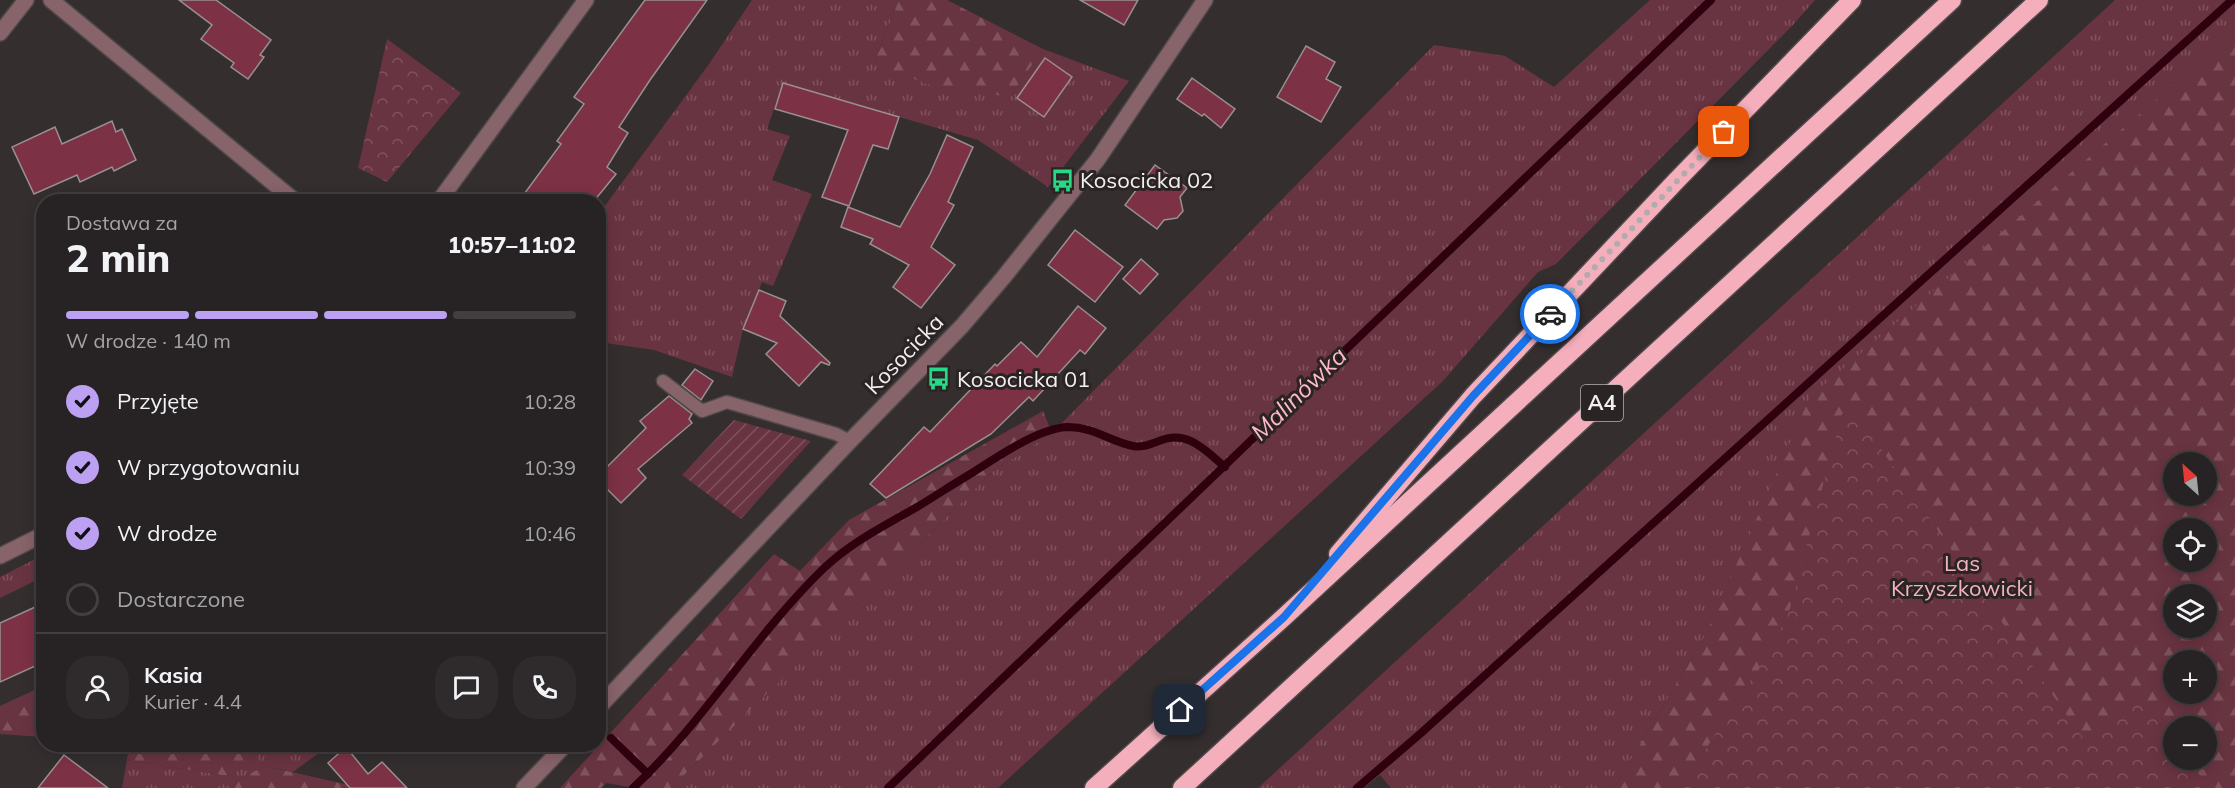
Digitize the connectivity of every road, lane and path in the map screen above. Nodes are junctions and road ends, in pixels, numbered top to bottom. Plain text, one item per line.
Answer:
1 (26, 0) edge
2 (51, 0) edge
3 (586, 0) edge
4 (1205, 0) edge
5 (1852, 0) edge
6 (1952, 0) edge
7 (2039, 0) edge
8 (2045, 0) edge
9 (2021, 16) junction
10 (0, 33) edge
11 (287, 194) edge
12 (444, 194) edge
13 (663, 381) dead end
14 (850, 441) junction
15 (36, 538) edge
16 (0, 556) edge
17 (1284, 617) junction
18 (606, 700) edge
19 (558, 752) edge
20 (524, 788) edge
21 (1094, 788) edge
22 (1182, 788) edge

1 - 10 street
2 - 11 street
3 - 12 street
4 - 14 street, Kosocicka
5 - 17 highway
6 - 17 highway, A4
7 - 9 highway, A4
8 - 9 highway
9 - 22 highway, A4
13 - 14 lane
14 - 18 street, Kosocicka
15 - 16 street
17 - 21 highway, A4
19 - 20 street

